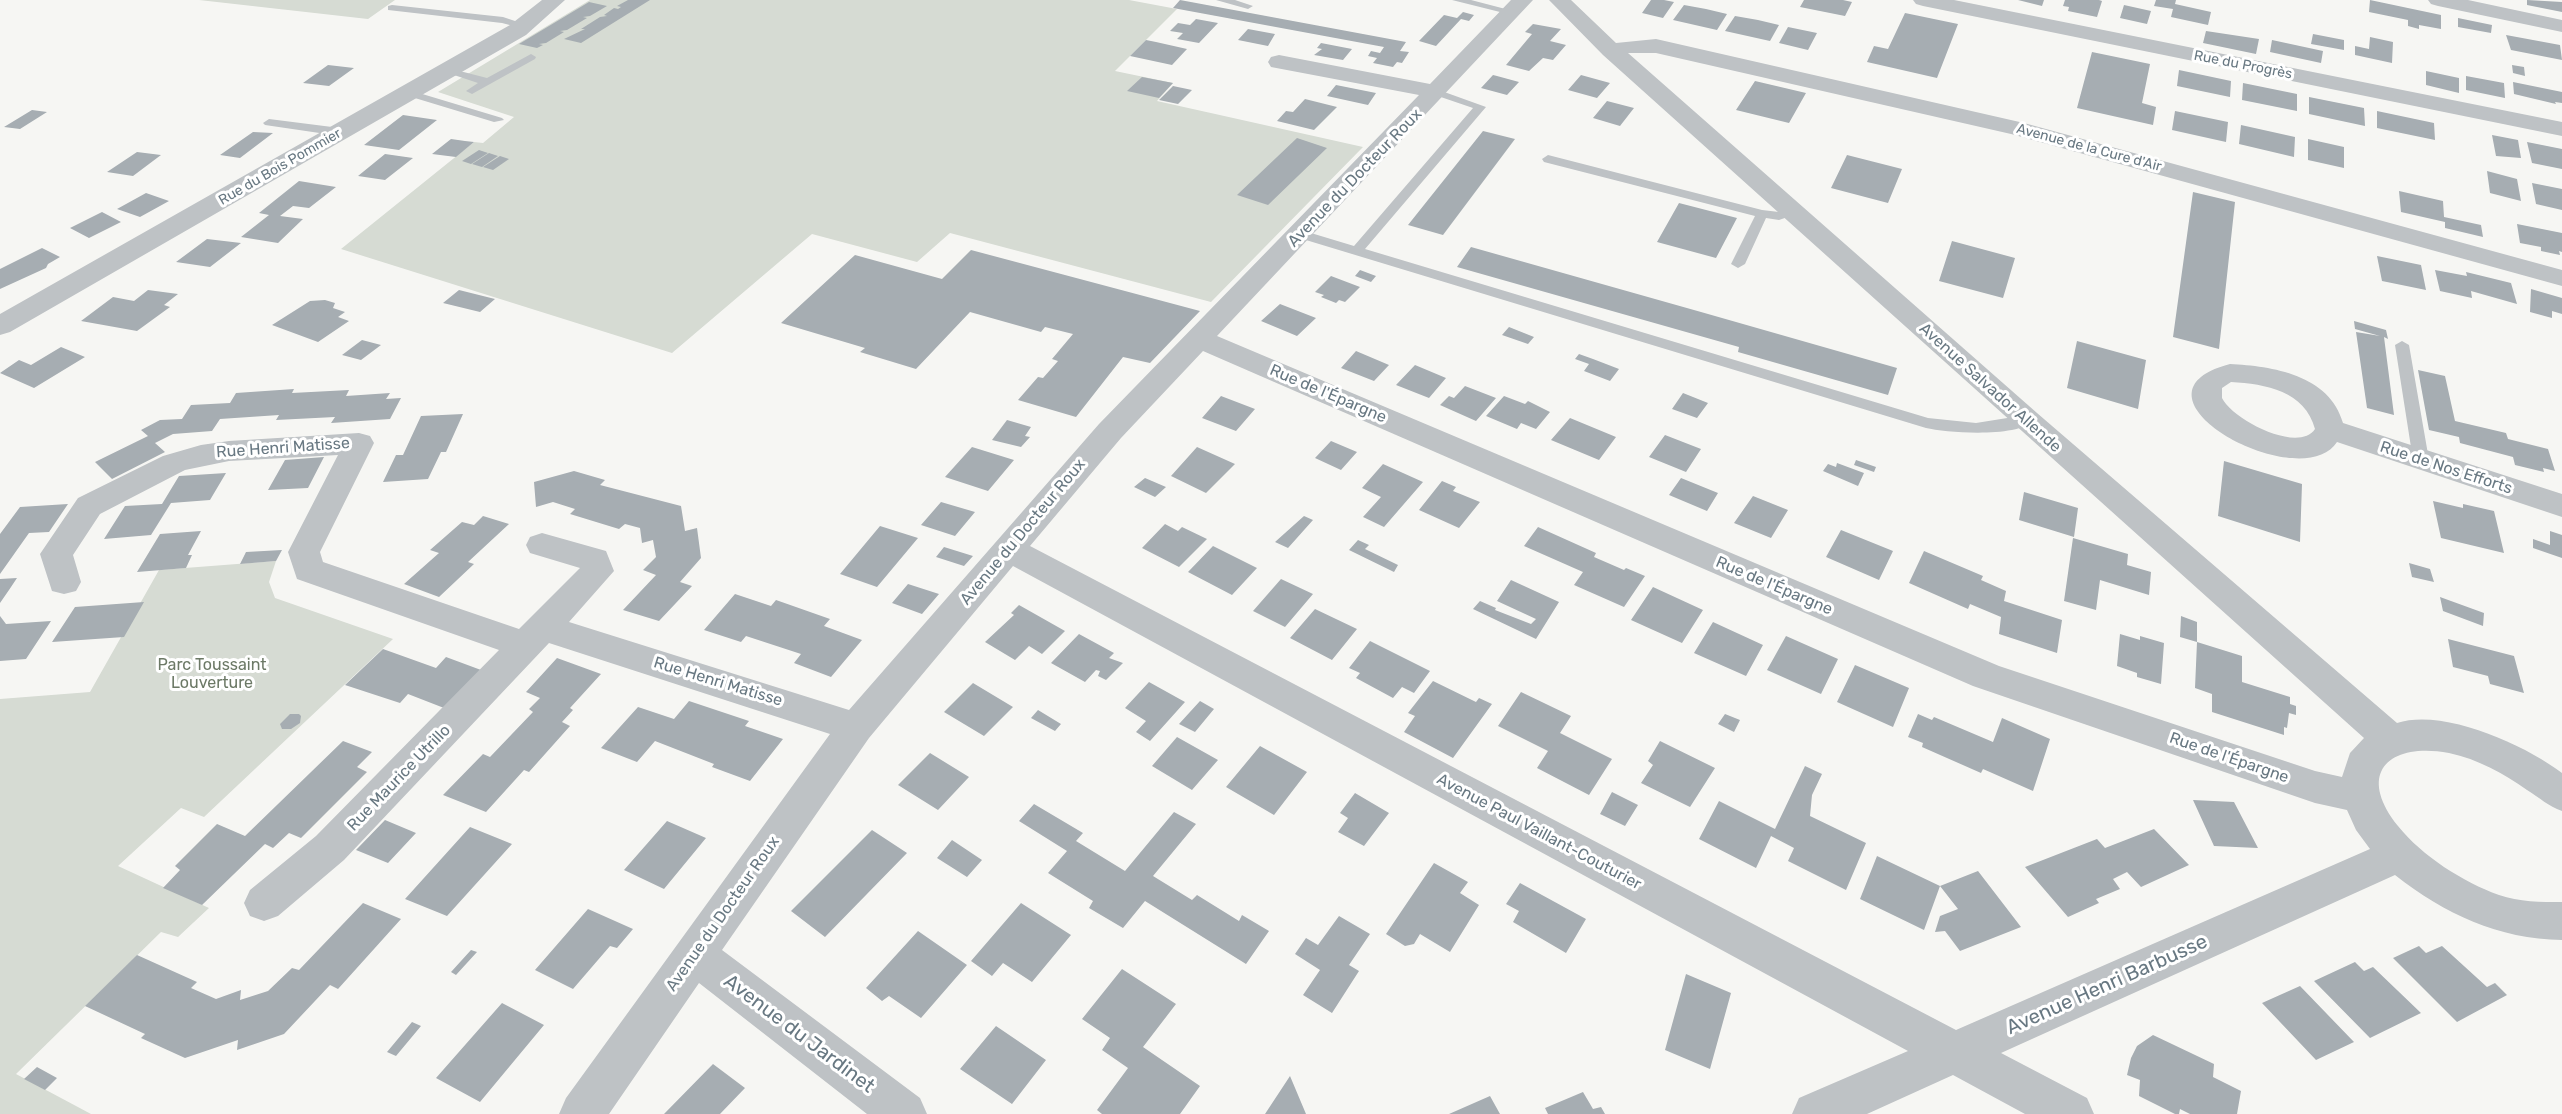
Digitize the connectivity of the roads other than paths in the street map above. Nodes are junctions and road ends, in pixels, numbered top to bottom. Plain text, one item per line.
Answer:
1 (555, 0) edge
2 (1221, 0) edge
3 (1457, 0) edge
4 (1559, 0) edge
5 (1923, 0) edge
6 (2438, 0) edge
7 (1518, 5) edge
8 (1248, 6) dead end
9 (392, 8) dead end
10 (525, 26) junction
11 (2562, 26) edge
12 (1601, 41) junction
13 (531, 57) dead end
14 (1279, 62) dead end
15 (448, 71) junction
16 (489, 81) junction
17 (472, 91) dead end
18 (1436, 92) junction
19 (409, 93) junction
20 (498, 120) dead end
21 (268, 123) dead end
22 (2562, 129) edge
23 (340, 132) junction
24 (1548, 159) dead end
25 (1793, 213) junction
26 (1762, 214) junction
27 (1301, 234) junction
28 (1357, 251) junction
29 (1738, 264) dead end
30 (2562, 278) edge
31 (0, 326) edge
32 (1200, 339) junction
33 (2402, 345) dead end
34 (2026, 420) junction
35 (2330, 429) dead end
36 (2421, 460) junction
37 (2562, 506) edge
38 (542, 545) dead end
39 (1008, 549) junction
40 (64, 582) dead end
41 (536, 637) junction
42 (856, 727) junction
43 (2391, 740) junction
44 (2559, 789) edge
45 (2362, 797) junction
46 (2399, 855) junction
47 (264, 903) dead end
48 (2562, 921) edge
49 (694, 954) junction
50 (1955, 1053) junction
51 (582, 1114) edge
52 (904, 1114) edge
53 (1815, 1114) edge
54 (2071, 1114) edge

1 - 10 street, Rue du Bois Pommier
2 - 8 lane
3 - 7 lane
4 - 12 street, Avenue Salvador Allende
5 - 22 street, Rue du Progrès
6 - 11 street
7 - 12 street, Avenue Salvador Allende
7 - 18 street, Avenue du Docteur Roux
9 - 10 lane
10 - 15 street, Rue du Bois Pommier
12 - 25 street, Avenue Salvador Allende
12 - 30 street, Avenue de la Cure d'Air
13 - 16 lane
14 - 18 street
15 - 16 lane
15 - 19 street, Rue du Bois Pommier
16 - 17 lane
18 - 27 street, Avenue du Docteur Roux
18 - 28 lane
19 - 20 lane
19 - 23 street, Rue du Bois Pommier
21 - 23 lane
23 - 31 street, Rue du Bois Pommier
24 - 26 lane
25 - 26 lane
25 - 34 street, Avenue Salvador Allende
26 - 29 lane
27 - 28 lane
27 - 32 street, Avenue du Docteur Roux
28 - 34 lane
32 - 39 street, Avenue du Docteur Roux
32 - 45 street, Rue de l'Épargne
33 - 36 lane
34 - 43 street, Avenue Salvador Allende
35 - 36 street, Rue de Nos Efforts
36 - 37 street, Rue de Nos Efforts
38 - 41 street
39 - 42 street, Avenue du Docteur Roux
39 - 50 street, Avenue Paul Vaillant-Couturier
40 - 41 street, Rue Henri Matisse
41 - 42 street, Rue Henri Matisse
41 - 47 street, Rue Maurice Utrillo
42 - 49 street, Avenue du Docteur Roux
43 - 44 street
43 - 45 street
45 - 46 street
46 - 48 street
46 - 50 street, Avenue Henri Barbusse
49 - 51 street, Avenue du Docteur Roux
49 - 52 street, Avenue du Jardinet
50 - 53 street, Avenue Henri Barbusse
50 - 54 street, Avenue Paul Vaillant-Couturier

